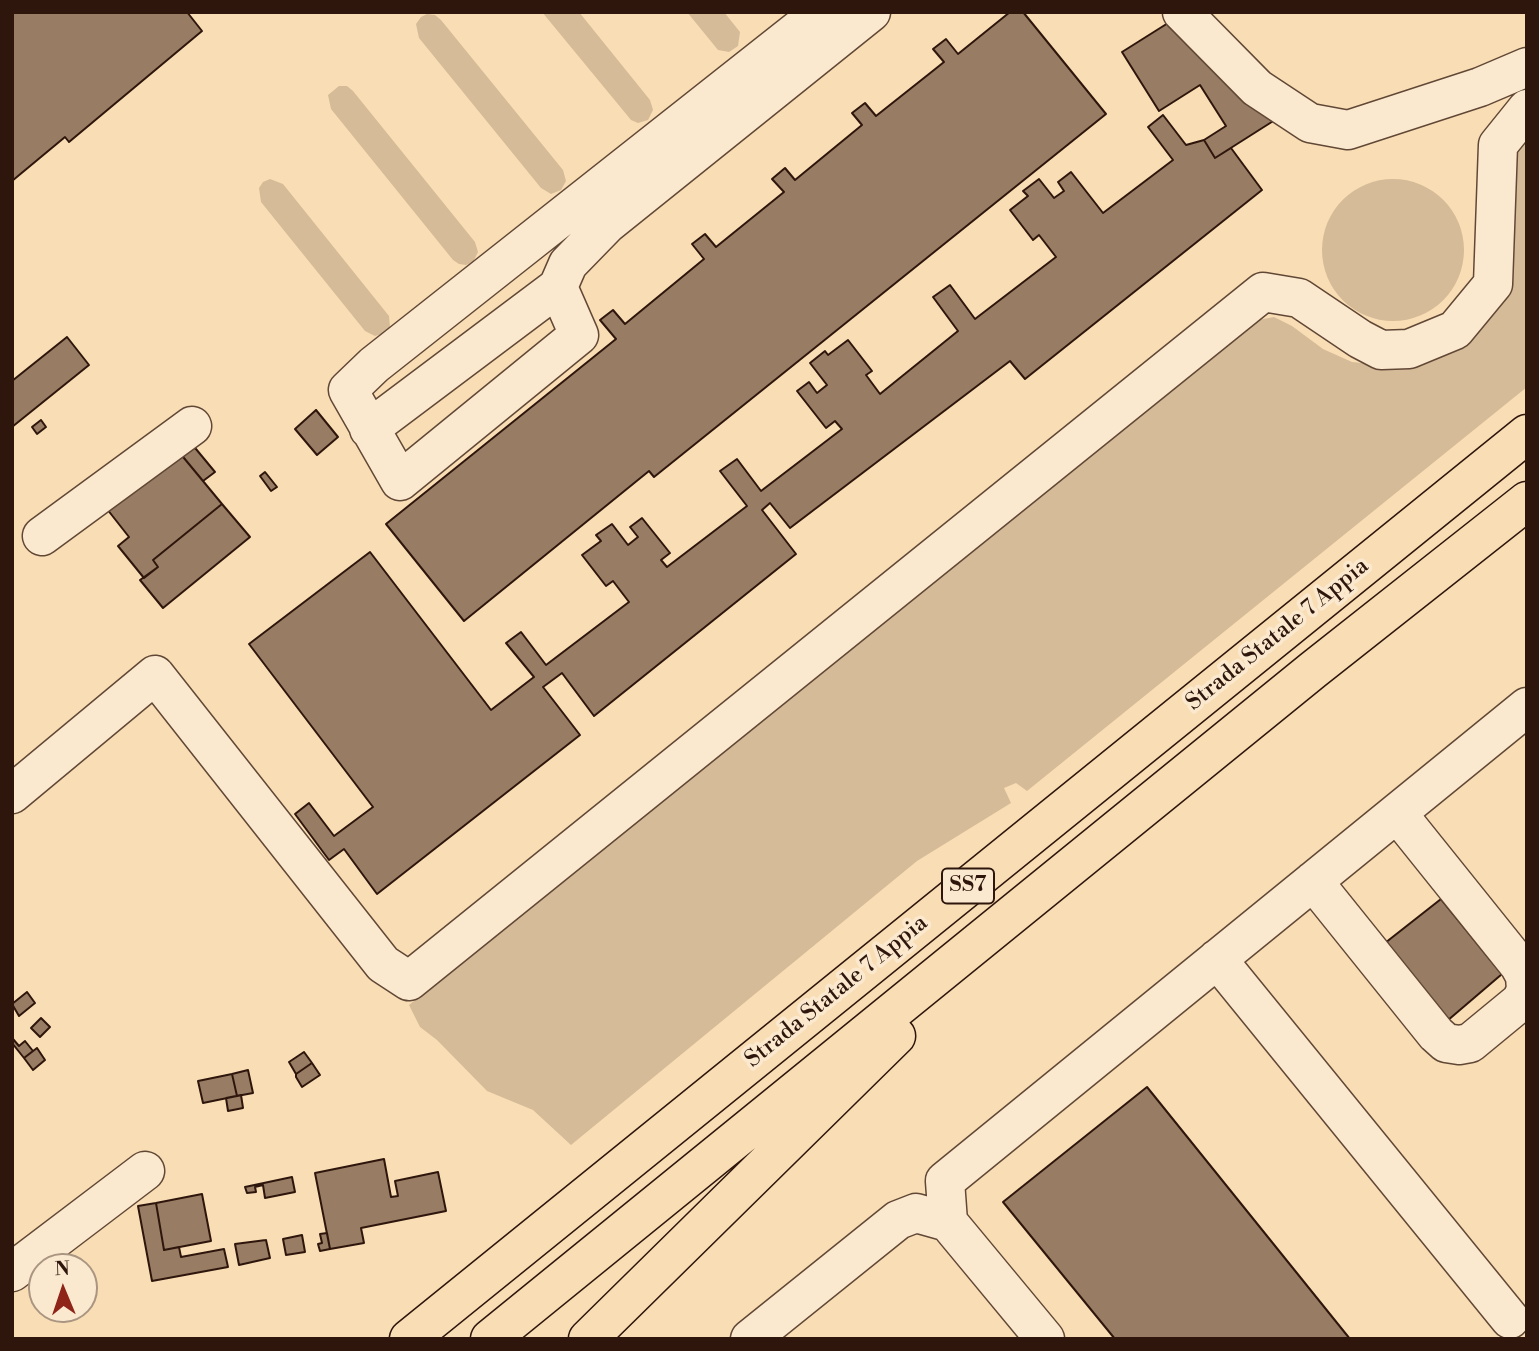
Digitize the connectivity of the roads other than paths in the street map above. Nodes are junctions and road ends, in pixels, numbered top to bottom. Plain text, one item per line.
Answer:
1 (821, 12) edge
2 (871, 12) edge
3 (1182, 12) edge
4 (1527, 67) edge
5 (1527, 109) edge
6 (558, 287) junction
7 (192, 426) dead end
8 (369, 429) junction
9 (1527, 434) edge
10 (1527, 501) edge
11 (42, 536) dead end
12 (1527, 708) edge
13 (12, 794) edge
14 (1397, 813) junction
15 (1313, 881) junction
16 (1020, 907) junction
17 (1217, 959) junction
18 (145, 1171) dead end
19 (948, 1222) junction
20 (12, 1272) edge
21 (1510, 1320) dead end
22 (409, 1339) edge
23 (490, 1339) edge
24 (588, 1339) edge
25 (750, 1339) edge
26 (1045, 1339) edge

1 - 8 lane
2 - 6 lane
3 - 4 lane
5 - 13 lane
6 - 8 lane
6 - 8 lane
7 - 11 lane
9 - 22 highway, Strada Statale 7 Appia / SS7
10 - 16 highway, SS7
12 - 14 lane
14 - 15 lane
14 - 15 lane
15 - 17 lane
16 - 23 highway, SS7
16 - 24 highway
17 - 19 lane
17 - 21 lane
18 - 20 lane
19 - 25 lane
19 - 26 lane

